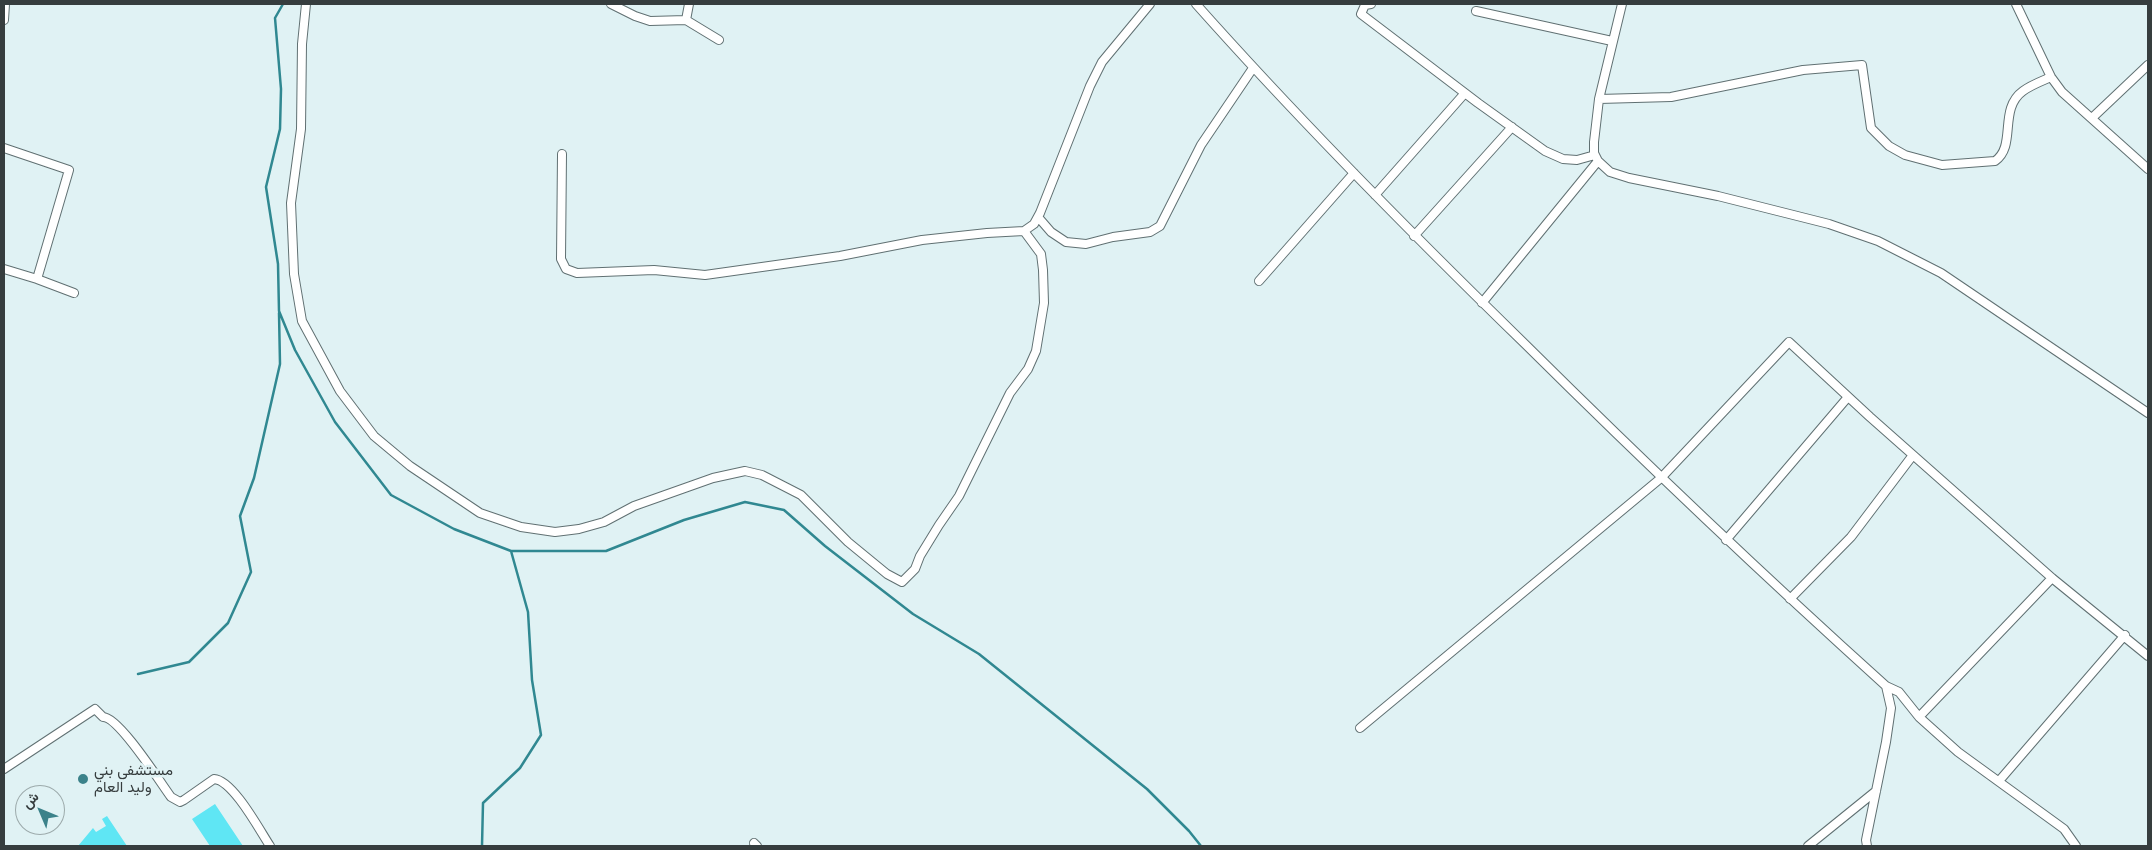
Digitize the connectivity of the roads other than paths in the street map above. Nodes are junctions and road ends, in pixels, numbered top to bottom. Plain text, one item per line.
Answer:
1 (5, 4) edge
2 (306, 4) edge
3 (612, 4) edge
4 (690, 4) edge
5 (1150, 4) edge
6 (1196, 4) edge
7 (1371, 4) edge
8 (1622, 4) edge
9 (2016, 4) edge
10 (1476, 11) dead end
11 (4, 20) edge
12 (686, 20) junction
13 (719, 40) dead end
14 (1612, 41) junction
15 (2148, 65) edge
16 (1253, 68) junction
17 (2051, 77) junction
18 (1465, 94) junction
19 (1599, 99) junction
20 (2092, 118) junction
21 (1512, 127) junction
22 (4, 148) edge
23 (562, 154) dead end
24 (1596, 158) junction
25 (2148, 169) edge
26 (1354, 173) junction
27 (1375, 195) junction
28 (1038, 217) junction
29 (1024, 231) junction
30 (1414, 236) junction
31 (4, 269) edge
32 (38, 279) junction
33 (1258, 282) dead end
34 (74, 293) dead end
35 (1482, 303) junction
36 (1848, 397) junction
37 (2148, 413) edge
38 (1912, 455) junction
39 (1661, 478) junction
40 (1726, 540) junction
41 (2052, 578) junction
42 (1790, 599) junction
43 (2125, 635) junction
44 (2148, 656) edge
45 (1886, 686) junction
46 (1919, 717) junction
47 (1360, 728) dead end
48 (4, 769) edge
49 (1999, 781) junction
50 (1876, 791) junction
51 (270, 846) edge
52 (1808, 846) edge
53 (1867, 846) edge
54 (2076, 846) edge

1 - 11 street
2 - 29 street
3 - 12 street
4 - 12 street
5 - 28 street
6 - 16 street
7 - 18 street
8 - 14 street
9 - 17 street
10 - 14 street
12 - 13 street
14 - 19 street
15 - 20 street
16 - 26 street
16 - 28 street
17 - 19 street
17 - 20 street
18 - 21 street
18 - 27 street
19 - 24 street
20 - 25 street
21 - 24 street
21 - 30 street
22 - 32 street
23 - 29 street
24 - 35 street
24 - 37 street
26 - 27 street
26 - 33 street
27 - 30 street
28 - 29 street
30 - 35 street
31 - 32 street
32 - 34 street
35 - 39 street
36 - 38 street
36 - 39 street
36 - 40 street
38 - 41 street
38 - 42 street
39 - 40 street
39 - 47 street
40 - 42 street
41 - 43 street
41 - 46 street
42 - 45 street
43 - 44 street
43 - 49 street
45 - 46 street
45 - 50 street
46 - 49 street
48 - 51 street
49 - 54 street
50 - 52 street
50 - 53 street

